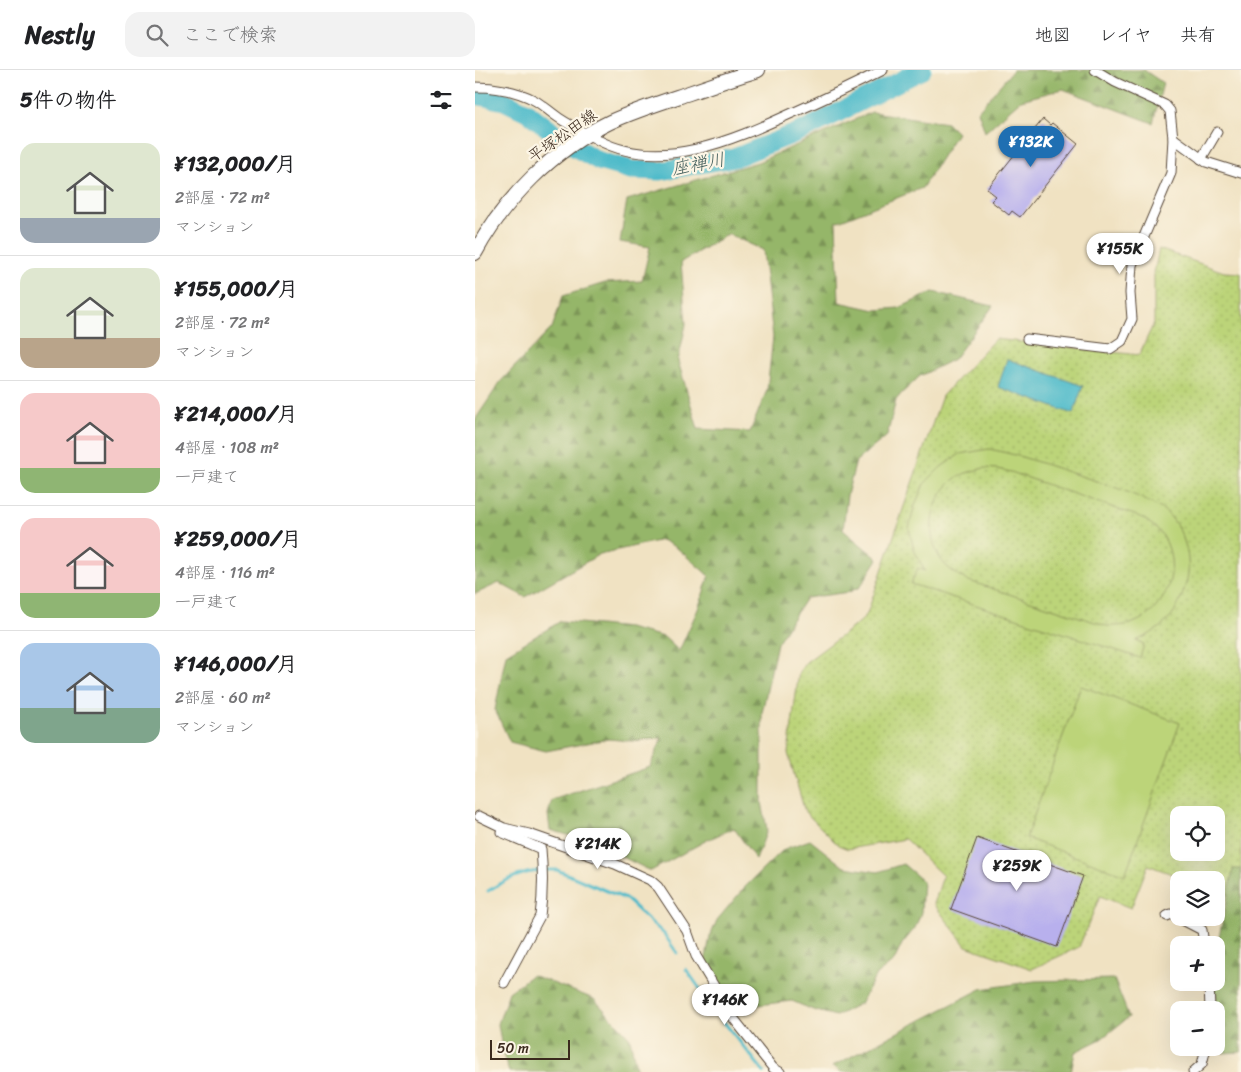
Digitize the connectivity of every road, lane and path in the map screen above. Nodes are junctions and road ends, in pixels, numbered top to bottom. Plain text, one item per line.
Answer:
1 (758, 70) edge
2 (883, 70) edge
3 (1095, 70) edge
4 (475, 87) edge
5 (1217, 132) dead end
6 (587, 135) junction
7 (1173, 138) junction
8 (1201, 159) junction
9 (1241, 174) edge
10 (476, 248) edge
11 (1027, 340) dead end
12 (477, 814) edge
13 (1167, 916) dead end
14 (1203, 936) edge
15 (503, 983) dead end
16 (1204, 1056) edge
17 (780, 1072) edge
18 (1193, 1072) edge

1 - 6 main road, 平塚松田線
2 - 6 street
3 - 7 street
4 - 6 street
5 - 8 street
6 - 10 main road, 平塚松田線
7 - 8 street
7 - 11 street
8 - 9 street
12 - 15 street
12 - 17 street
13 - 14 street
16 - 18 street

